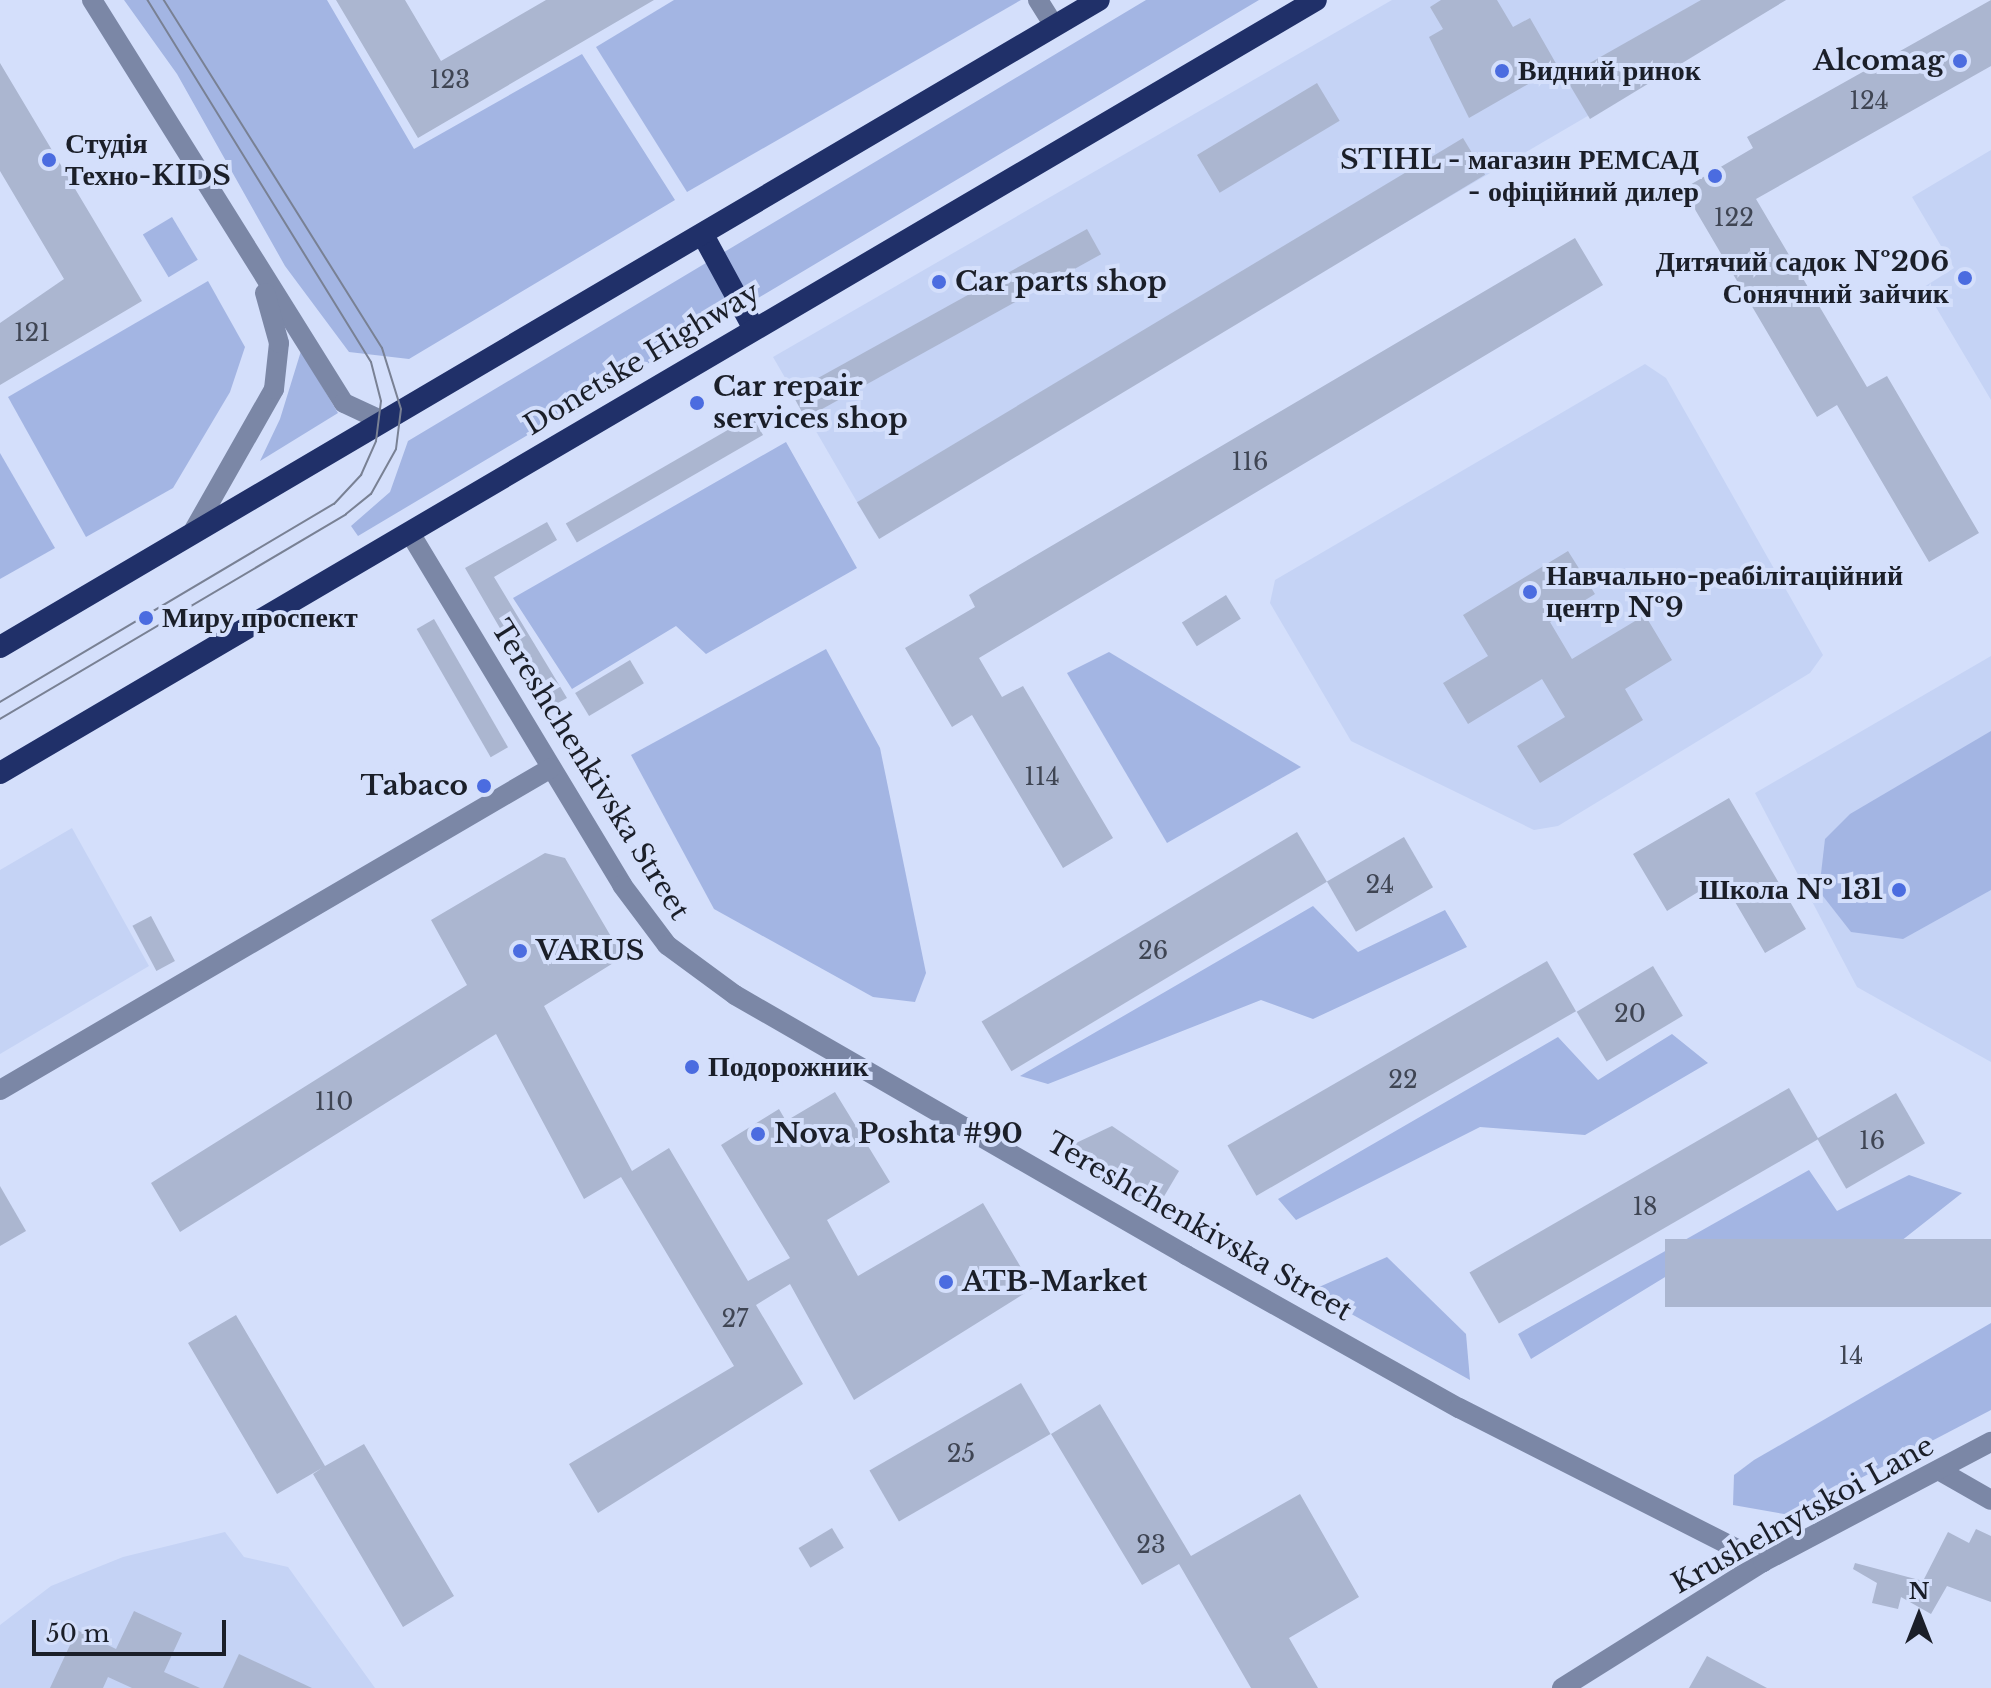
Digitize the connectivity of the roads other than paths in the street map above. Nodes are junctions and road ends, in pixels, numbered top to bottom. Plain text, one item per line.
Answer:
1 (92, 0) edge
2 (1038, 0) edge
3 (1099, 0) edge
4 (1316, 0) edge
5 (1054, 26) junction
6 (703, 235) junction
7 (257, 270) junction
8 (753, 327) junction
9 (380, 420) junction
10 (194, 530) junction
11 (410, 533) junction
12 (0, 647) edge
13 (551, 768) junction
14 (0, 773) edge
15 (0, 1090) edge
16 (1991, 1442) edge
17 (1942, 1472) junction
18 (1991, 1500) edge
19 (1763, 1562) junction
20 (1562, 1688) edge

1 - 7 street
2 - 5 street
3 - 5 highway
4 - 8 highway, Donetske Highway
5 - 6 highway
6 - 8 highway
6 - 9 highway
7 - 9 street
7 - 10 street
8 - 11 highway, Donetske Highway
9 - 10 highway
10 - 12 highway
11 - 13 street, Tereshchenkivska Street
11 - 14 highway, Donetske Highway
13 - 15 street
13 - 19 street, Tereshchenkivska Street
16 - 17 street, Krushelnytskoi Lane
17 - 18 street
17 - 19 street, Krushelnytskoi Lane
19 - 20 street, Krushelnytskoi Lane

